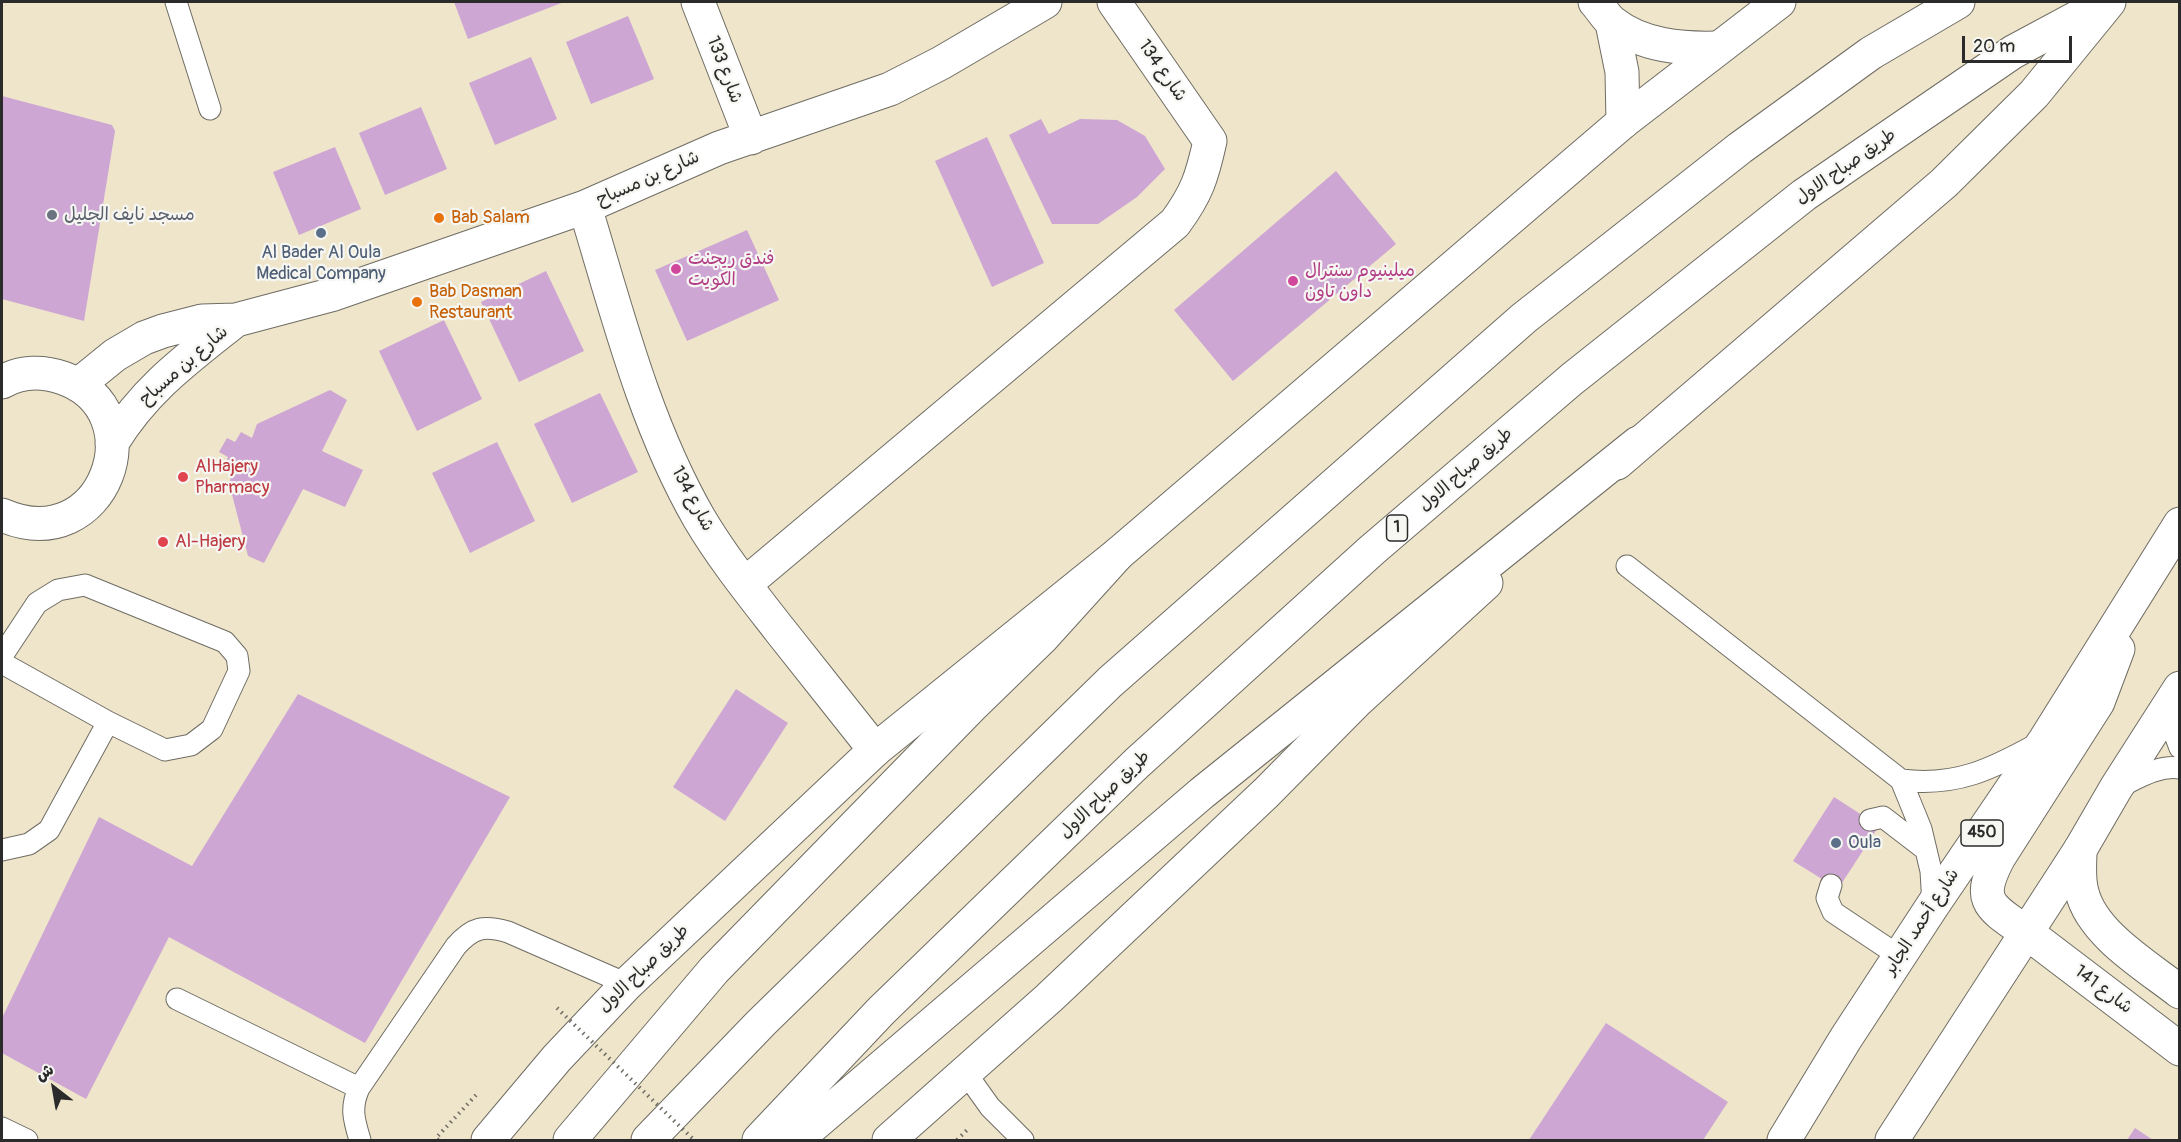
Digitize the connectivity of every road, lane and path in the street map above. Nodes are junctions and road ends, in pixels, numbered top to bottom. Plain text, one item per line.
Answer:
1 (176, 2) edge
2 (698, 2) edge
3 (1114, 2) edge
4 (1779, 2) edge
5 (1958, 2) edge
6 (2107, 2) edge
7 (1033, 5) edge
8 (1604, 12) edge
9 (1717, 48) junction
10 (210, 109) dead end
11 (1623, 122) junction
12 (751, 138) junction
13 (585, 207) junction
14 (236, 320) junction
15 (2, 382) edge
16 (78, 385) junction
17 (112, 443) junction
18 (1638, 443) junction
19 (2, 515) edge
20 (2180, 525) edge
21 (1118, 554) junction
22 (1627, 566) dead end
23 (745, 584) junction
24 (2135, 596) junction
25 (2, 656) edge
26 (2, 663) edge
27 (2177, 692) edge
28 (108, 722) junction
29 (2045, 740) junction
30 (2180, 748) edge
31 (875, 750) junction
32 (2180, 768) edge
33 (1901, 780) junction
34 (2116, 788) junction
35 (1870, 820) dead end
36 (2, 850) edge
37 (1926, 850) junction
38 (2080, 850) junction
39 (1831, 885) dead end
40 (1932, 905) junction
41 (2026, 932) junction
42 (1899, 956) junction
43 (627, 984) junction
44 (2180, 992) edge
45 (177, 999) dead end
46 (557, 1008) dead end
47 (2180, 1049) edge
48 (966, 1072) junction
49 (359, 1088) junction
50 (2, 1128) edge
51 (27, 1140) edge
52 (360, 1140) edge
53 (488, 1140) edge
54 (570, 1140) edge
55 (648, 1140) edge
56 (694, 1140) edge
57 (759, 1140) edge
58 (796, 1140) edge
59 (889, 1140) edge
60 (1023, 1140) edge
61 (1784, 1140) edge
62 (1892, 1140) edge

1 - 10 lane
2 - 12 main road, شارع 133
3 - 23 main road, شارع 134
4 - 9 main road, طريق صباح الاول
5 - 55 main road
6 - 18 main road, طريق صباح الاول
6 - 57 main road, طريق صباح الاول / 1
7 - 12 main road, شارع بن مسباح
8 - 9 main road
8 - 11 main road
9 - 11 main road, طريق صباح الاول
11 - 21 main road, طريق صباح الاول
12 - 13 main road, شارع بن مسباح
13 - 14 main road, شارع بن مسباح
13 - 23 main road, شارع 134
14 - 16 main road, شارع بن مسباح
14 - 17 main road, شارع بن مسباح
15 - 16 main road
16 - 17 main road
17 - 19 main road
18 - 48 main road, طريق صباح الاول
18 - 58 main road
20 - 24 main road, شارع أحمد الجابر / 450
21 - 31 main road, طريق صباح الاول
21 - 54 main road
22 - 33 lane
23 - 31 main road, شارع 134
24 - 29 main road, شارع أحمد الجابر / 450
24 - 41 main road, شارع 141
25 - 28 lane
26 - 28 lane
27 - 30 lane
27 - 34 main road
28 - 36 lane
29 - 33 lane
29 - 40 main road, شارع أحمد الجابر / 450
31 - 43 main road, طريق صباح الاول
32 - 34 lane
33 - 37 lane
34 - 38 main road
35 - 37 lane
37 - 40 lane
38 - 41 main road
38 - 44 main road
39 - 42 lane
40 - 42 main road, شارع أحمد الجابر / 450
41 - 47 main road, شارع 141
41 - 62 main road
42 - 61 main road, شارع أحمد الجابر / 450
43 - 49 lane
43 - 53 main road, طريق صباح الاول
45 - 49 lane
46 - 56 path, bridge
48 - 59 main road, طريق صباح الاول
48 - 60 lane
49 - 52 lane
50 - 51 lane

